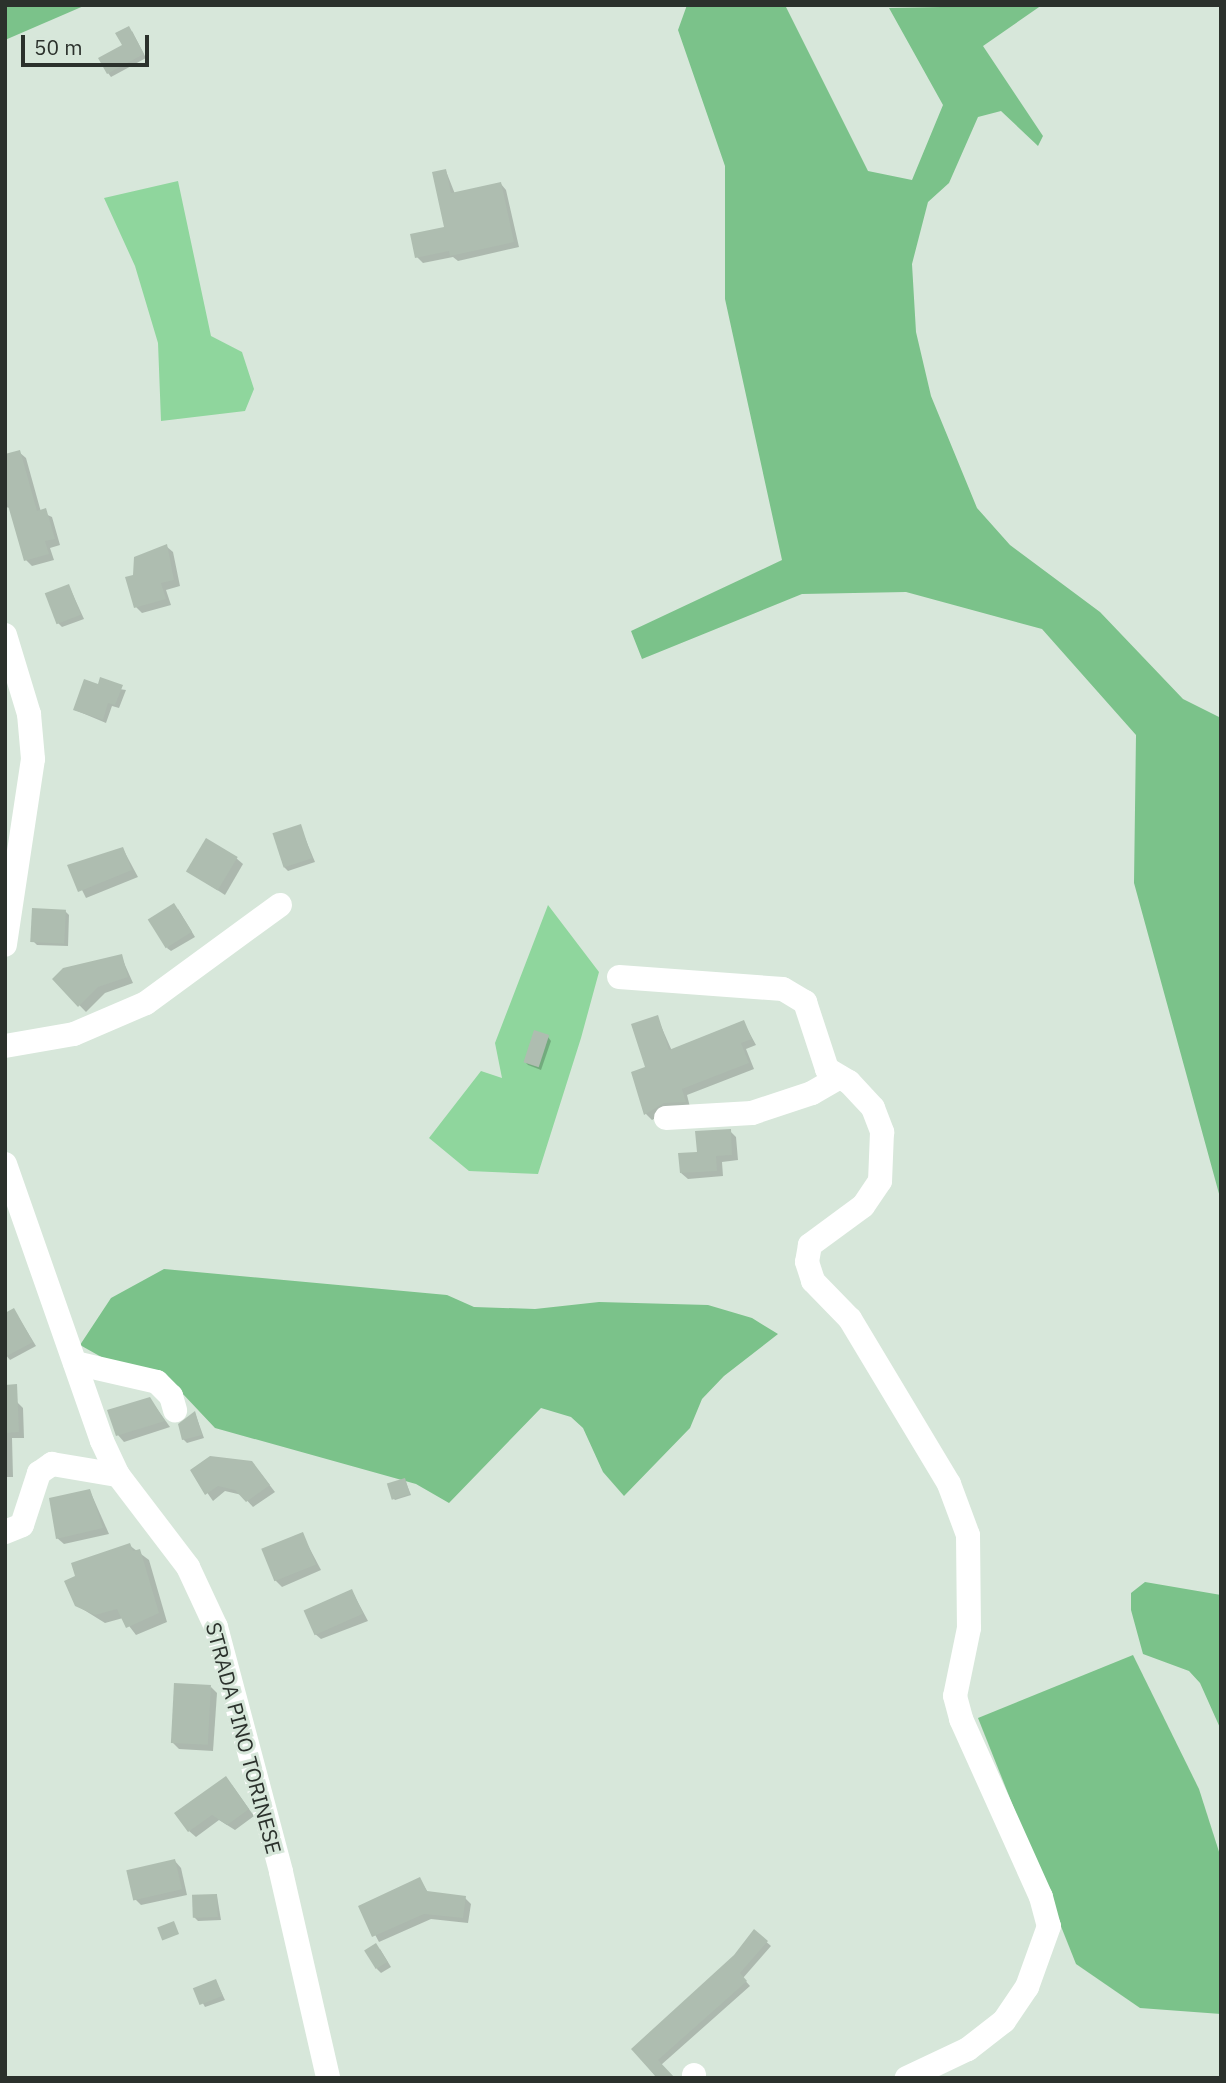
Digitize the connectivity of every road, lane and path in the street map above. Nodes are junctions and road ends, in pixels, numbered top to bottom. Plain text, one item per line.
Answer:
1 (5, 635) edge
2 (280, 905) dead end
3 (5, 945) edge
4 (619, 977) dead end
5 (5, 1046) edge
6 (839, 1076) junction
7 (666, 1118) dead end
8 (5, 1164) edge
9 (75, 1363) junction
10 (175, 1410) dead end
11 (118, 1475) junction
12 (5, 1532) edge
13 (328, 2078) edge
14 (907, 2078) edge

1 - 3 street
2 - 5 street
4 - 6 street
6 - 7 street
6 - 14 street
8 - 9 street, STRADA PINO TORINESE
9 - 10 street
9 - 11 street, STRADA PINO TORINESE
11 - 12 street
11 - 13 street, STRADA PINO TORINESE

